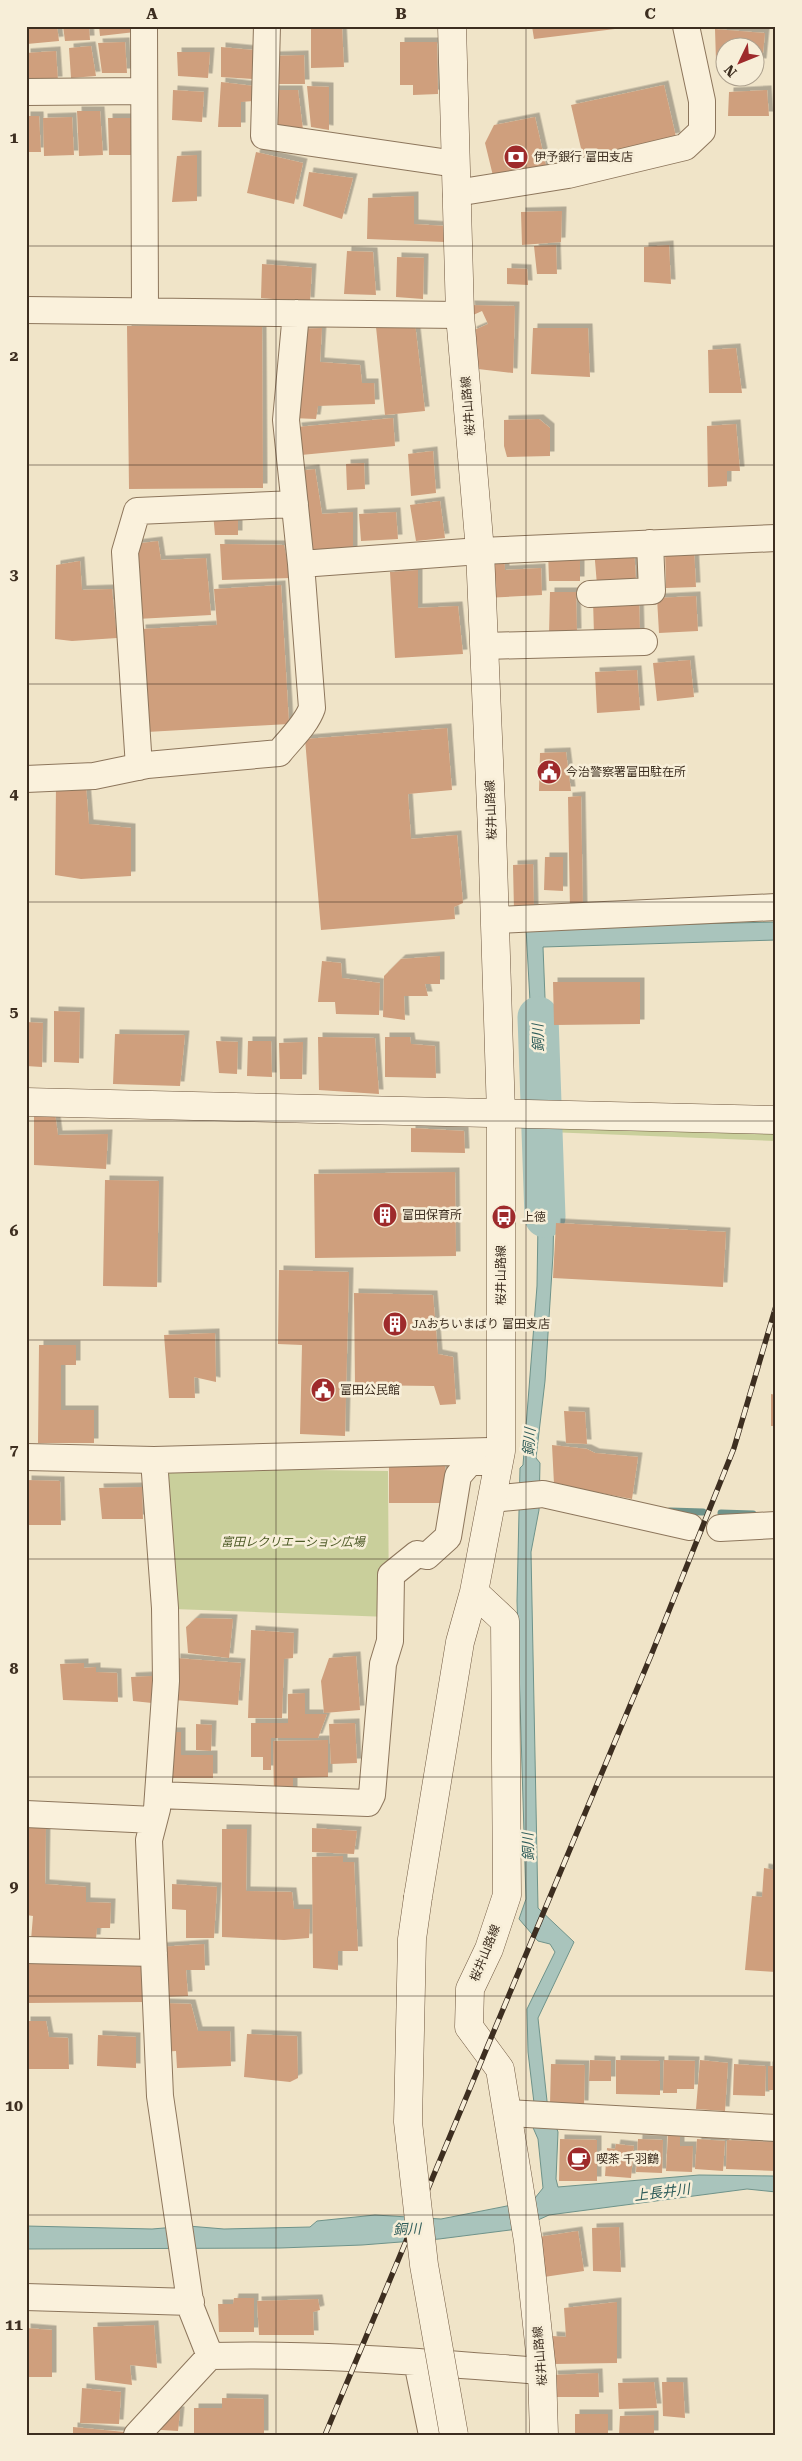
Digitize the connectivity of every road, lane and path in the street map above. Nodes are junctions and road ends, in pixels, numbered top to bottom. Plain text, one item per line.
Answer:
1 (144, 26) edge
2 (267, 26) edge
3 (452, 26) edge
4 (686, 26) edge
5 (144, 91) junction
6 (26, 92) edge
7 (456, 164) junction
8 (456, 193) junction
9 (26, 310) edge
10 (144, 311) junction
11 (296, 313) junction
12 (460, 315) junction
13 (295, 504) junction
14 (776, 538) edge
15 (650, 543) junction
16 (480, 551) junction
17 (301, 564) junction
18 (590, 594) dead end
19 (644, 642) dead end
20 (484, 646) junction
21 (140, 767) junction
22 (26, 779) edge
23 (776, 908) edge
24 (495, 920) junction
25 (26, 1102) edge
26 (501, 1114) junction
27 (776, 1120) edge
28 (500, 1456) junction
29 (26, 1457) edge
30 (154, 1460) junction
31 (492, 1499) junction
32 (776, 1526) edge
33 (690, 1527) dead end
34 (720, 1528) dead end
35 (474, 1592) junction
36 (156, 1808) junction
37 (26, 1814) edge
38 (26, 1950) edge
39 (154, 1953) junction
40 (507, 2113) junction
41 (776, 2128) edge
42 (26, 2297) edge
43 (191, 2302) junction
44 (210, 2356) junction
45 (417, 2362) junction
46 (542, 2371) junction
47 (137, 2435) edge
48 (432, 2435) edge
49 (454, 2435) edge
50 (544, 2435) edge

1 - 5 street
2 - 7 street
3 - 7 main road, 桜井山路線
4 - 8 street
5 - 6 street
5 - 10 street
7 - 8 main road, 桜井山路線
8 - 12 main road, 桜井山路線
9 - 10 street
10 - 11 street
11 - 12 street
11 - 13 street
12 - 16 main road, 桜井山路線
13 - 17 street
13 - 21 street
14 - 15 street
15 - 16 street
15 - 18 street
16 - 17 street
16 - 20 main road, 桜井山路線
17 - 21 street
19 - 20 street
20 - 24 main road, 桜井山路線
21 - 22 street
23 - 24 street
24 - 26 main road, 桜井山路線
25 - 26 main road
26 - 27 main road
26 - 28 main road, 桜井山路線
28 - 30 street
28 - 31 main road, 桜井山路線
28 - 36 street
29 - 30 street
30 - 36 street
31 - 33 street
31 - 35 main road, 桜井山路線
32 - 34 street
35 - 40 main road, 桜井山路線
35 - 49 main road, 桜井山路線, bridge
36 - 37 street
36 - 39 street
38 - 39 street
39 - 43 street
40 - 41 street
40 - 46 main road, 桜井山路線
42 - 43 street
43 - 44 street
44 - 45 street
44 - 47 street
45 - 46 street
45 - 48 street
46 - 50 main road, 桜井山路線

